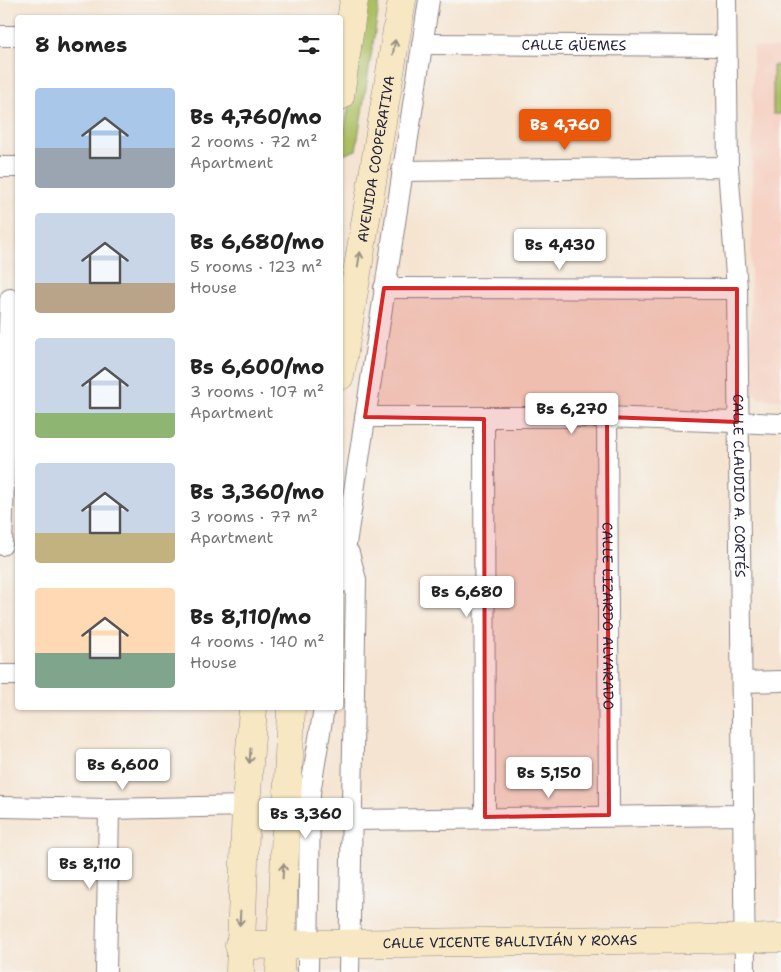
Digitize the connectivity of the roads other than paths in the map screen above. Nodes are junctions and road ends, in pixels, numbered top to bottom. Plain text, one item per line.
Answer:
1 (354, 0) edge
2 (402, 0) edge
3 (430, 0) edge
4 (726, 0) edge
5 (0, 36) edge
6 (15, 36) edge
7 (343, 41) edge
8 (422, 44) junction
9 (726, 46) junction
10 (0, 167) edge
11 (15, 167) edge
12 (728, 167) junction
13 (402, 171) junction
14 (384, 288) junction
15 (736, 289) junction
16 (9, 299) edge
17 (343, 358) edge
18 (365, 417) junction
19 (607, 417) junction
20 (484, 419) junction
21 (12, 420) edge
22 (737, 422) junction
23 (781, 424) edge
24 (346, 541) junction
25 (6, 545) edge
26 (343, 562) edge
27 (0, 675) edge
28 (15, 675) edge
29 (781, 681) edge
30 (743, 682) junction
31 (253, 710) edge
32 (291, 710) edge
33 (324, 710) edge
34 (246, 806) junction
35 (0, 807) edge
36 (109, 809) junction
37 (609, 815) junction
38 (744, 815) junction
39 (486, 817) junction
40 (353, 820) junction
41 (781, 938) edge
42 (746, 939) junction
43 (348, 943) junction
44 (308, 944) junction
45 (239, 945) junction
46 (280, 945) junction
47 (106, 972) edge
48 (240, 972) edge
49 (280, 972) edge
50 (308, 972) edge
51 (349, 972) edge
52 (745, 972) edge

1 - 7 street
17 -> 2 street, AVENIDA COOPERATIVA
3 - 8 street
4 - 9 street, CALLE CLAUDIO A. CORTÉS
5 - 6 street
8 - 9 street, CALLE GÜEMES
8 - 13 street
9 - 12 street, CALLE CLAUDIO A. CORTÉS
10 - 11 street
12 - 13 street
12 - 15 street, CALLE CLAUDIO A. CORTÉS
13 - 14 street
14 - 15 street
14 - 18 street
15 - 22 street, CALLE CLAUDIO A. CORTÉS
16 - 21 street
18 - 20 street
18 - 24 street
19 - 20 street
19 - 22 street
19 - 37 street, CALLE LIZARDO ALVARADO
20 - 39 street
21 - 25 street
22 - 23 street
22 - 30 street, CALLE CLAUDIO A. CORTÉS
24 - 26 street
24 - 40 street
27 - 28 street
29 - 30 street
30 - 38 street, CALLE CLAUDIO A. CORTÉS
31 -> 34 street
46 -> 32 street
33 - 44 street
34 - 36 street
34 -> 45 street
35 - 36 street
36 - 47 street
37 - 38 street
37 - 39 street
38 - 42 street, CALLE CLAUDIO A. CORTÉS
39 - 40 street
40 - 43 street
41 - 42 street, CALLE VICENTE BALLIVIÁN Y ROXAS
42 - 43 street, CALLE VICENTE BALLIVIÁN Y ROXAS
42 - 52 street, CALLE CLAUDIO A. CORTÉS
43 - 44 street, CALLE VICENTE BALLIVIÁN Y ROXAS
43 - 51 street
44 - 46 street, CALLE VICENTE BALLIVIÁN Y ROXAS
44 - 50 street
45 - 46 street, CALLE VICENTE BALLIVIÁN Y ROXAS
45 - 48 street
46 - 49 street

